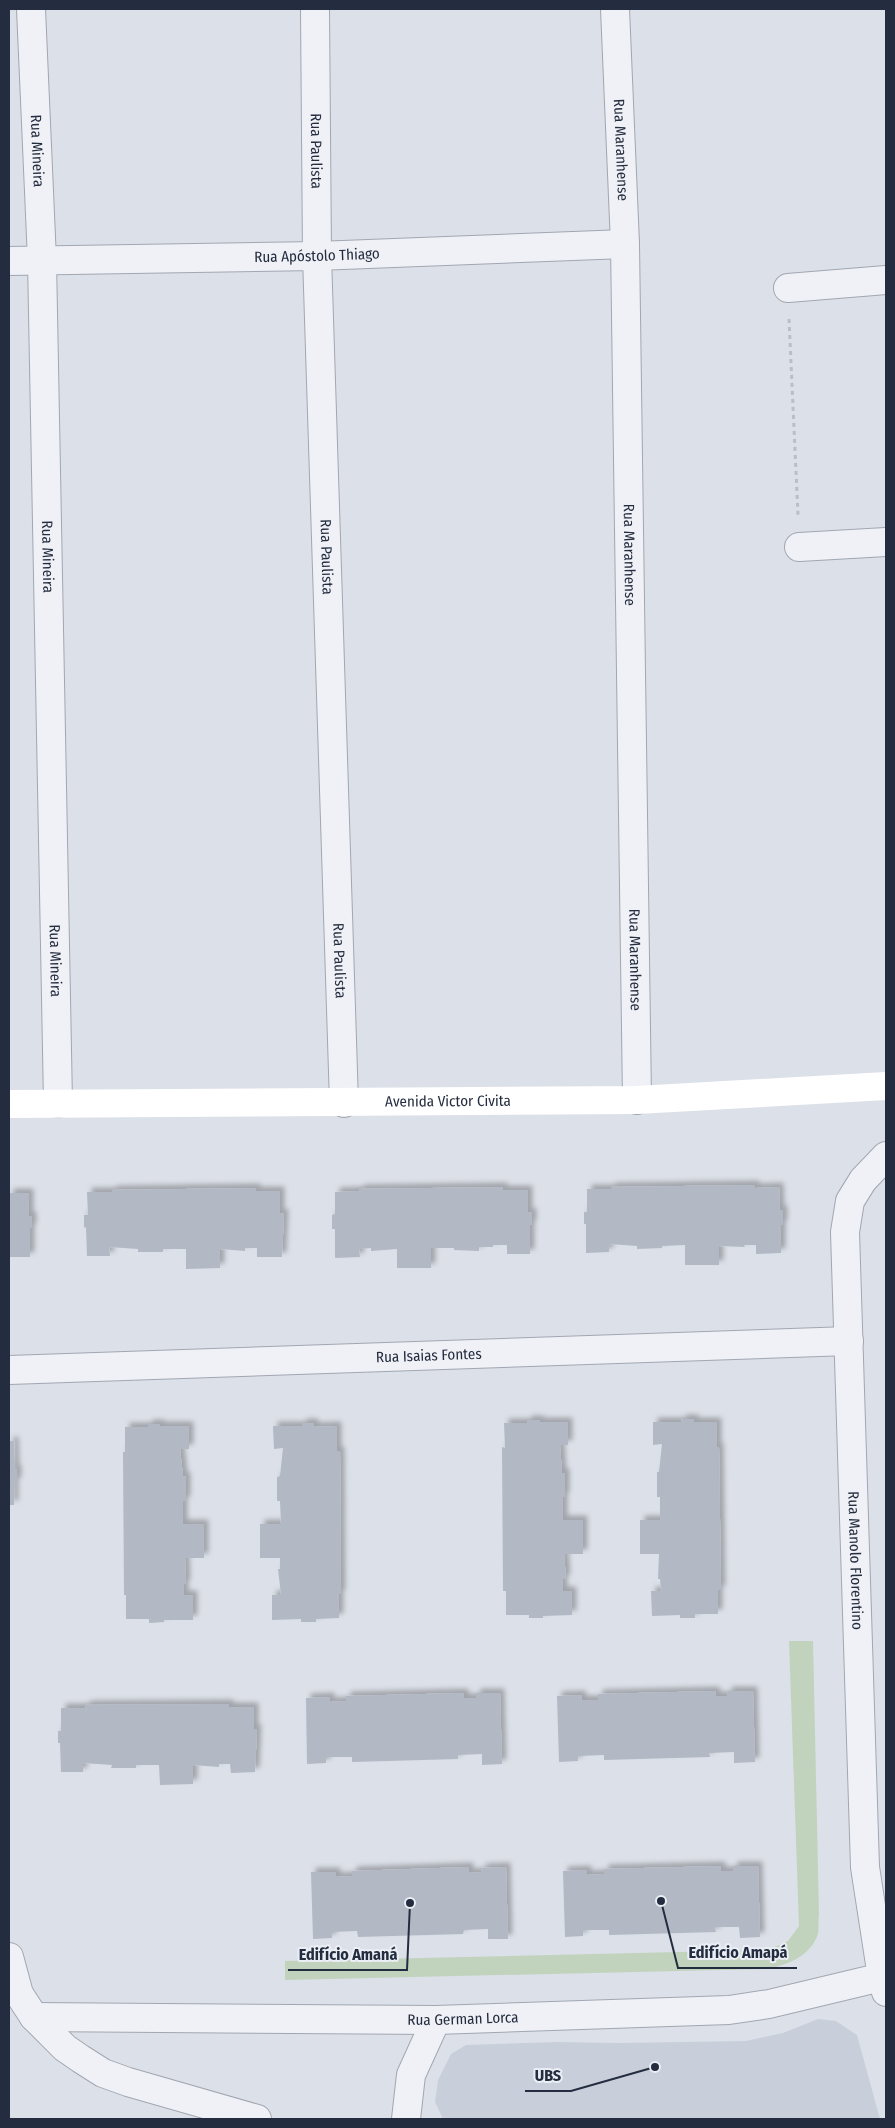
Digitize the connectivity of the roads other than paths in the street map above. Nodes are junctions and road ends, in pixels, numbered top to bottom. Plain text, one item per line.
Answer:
1 (31, 9) edge
2 (316, 9) edge
3 (615, 9) edge
4 (625, 244) junction
5 (317, 256) junction
6 (42, 260) junction
7 (9, 261) edge
8 (886, 280) edge
9 (788, 288) road end
10 (886, 542) edge
11 (799, 546) road end
12 (886, 1086) edge
13 (637, 1100) junction
14 (58, 1103) junction
15 (344, 1103) junction
16 (9, 1104) edge
17 (886, 1156) edge
18 (849, 1341) junction
19 (9, 1370) edge
20 (9, 1957) edge
21 (885, 1982) edge
22 (34, 2017) junction
23 (436, 2020) junction
24 (257, 2119) edge
25 (406, 2119) edge

1 - 6 street, Rua Mineira
2 - 5 street, Rua Paulista
3 - 4 street, Rua Maranhense
4 - 5 street, Rua Apóstolo Thiago
4 - 13 street, Rua Maranhense
5 - 6 street, Rua Apóstolo Thiago
5 - 15 street, Rua Paulista
6 - 7 street, Rua Apóstolo Thiago
6 - 14 street, Rua Mineira
8 - 9 street
10 - 11 street
12 - 13 main road, Avenida Victor Civita
13 - 15 main road, Avenida Victor Civita
14 - 15 main road, Avenida Victor Civita
14 - 16 main road, Avenida Victor Civita
17 - 18 street, Rua Manolo Florentino
18 - 19 street, Rua Isaias Fontes
18 - 21 street, Rua Manolo Florentino
20 - 22 street
21 - 23 street, Rua German Lorca
22 - 23 street, Rua German Lorca
22 - 24 street
23 - 25 street

